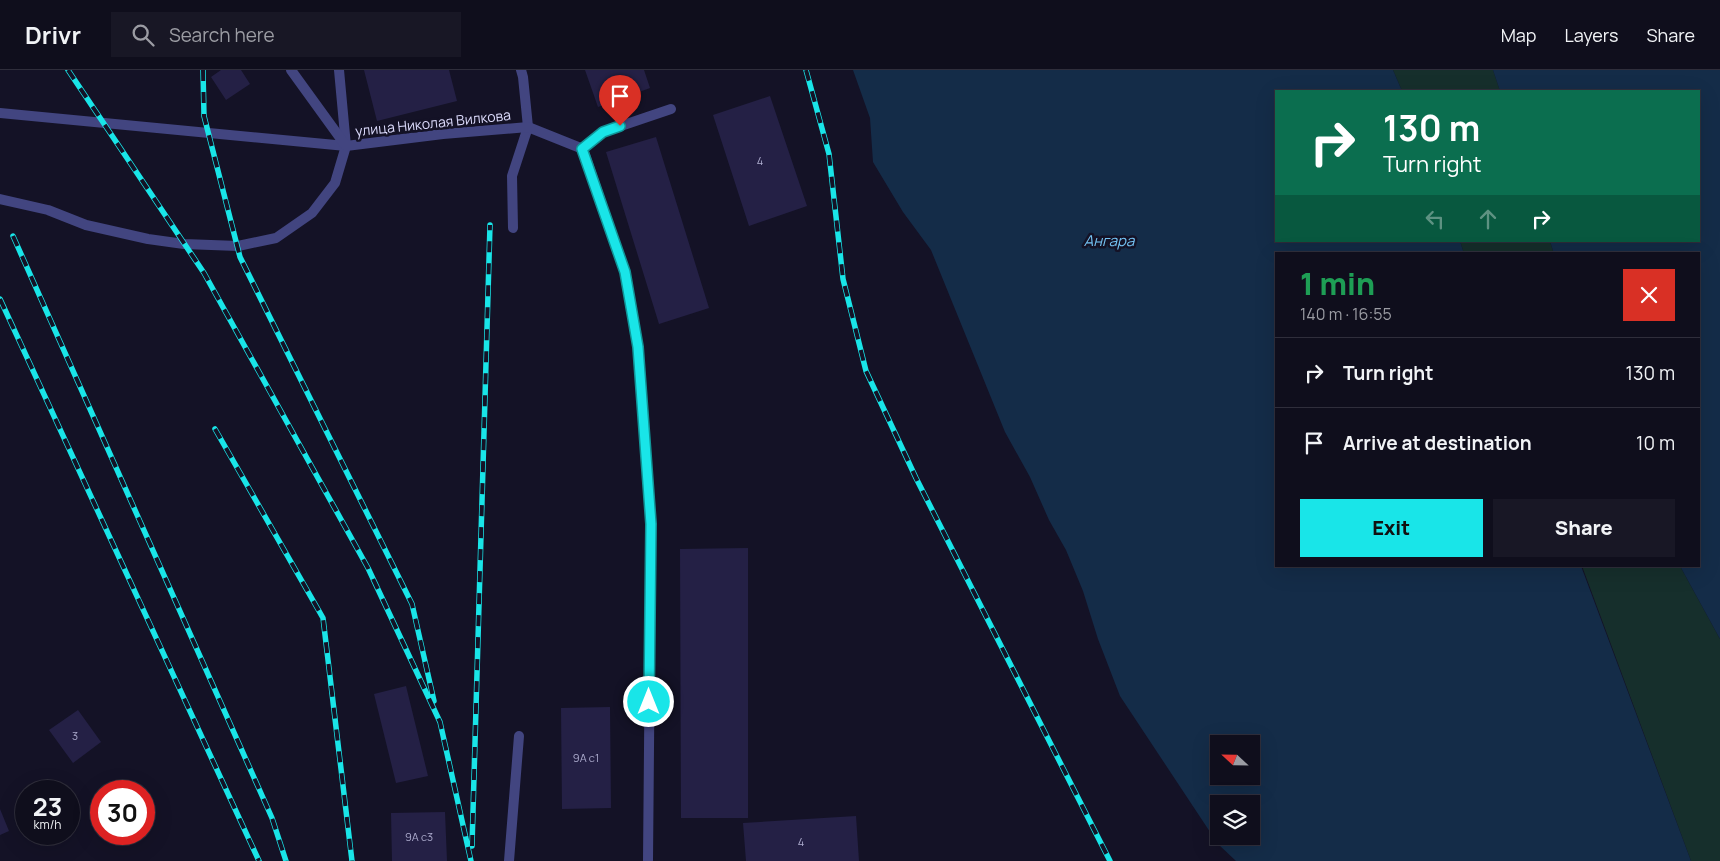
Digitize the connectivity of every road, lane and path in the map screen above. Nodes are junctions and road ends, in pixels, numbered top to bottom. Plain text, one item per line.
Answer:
1 (291, 70) edge
2 (339, 70) edge
3 (521, 70) edge
4 (671, 110) dead end
5 (0, 113) edge
6 (528, 128) junction
7 (346, 146) junction
8 (582, 149) junction
9 (0, 199) edge
10 (513, 228) dead end
11 (519, 736) dead end
12 (509, 861) edge
13 (648, 861) edge

1 - 7 street, улица Николая Вилкова
2 - 7 street
3 - 6 street
4 - 8 street
5 - 7 street
6 - 7 street, улица Николая Вилкова
6 - 8 street, улица Николая Вилкова
6 - 10 street
7 - 9 street
8 - 13 street
11 - 12 street

